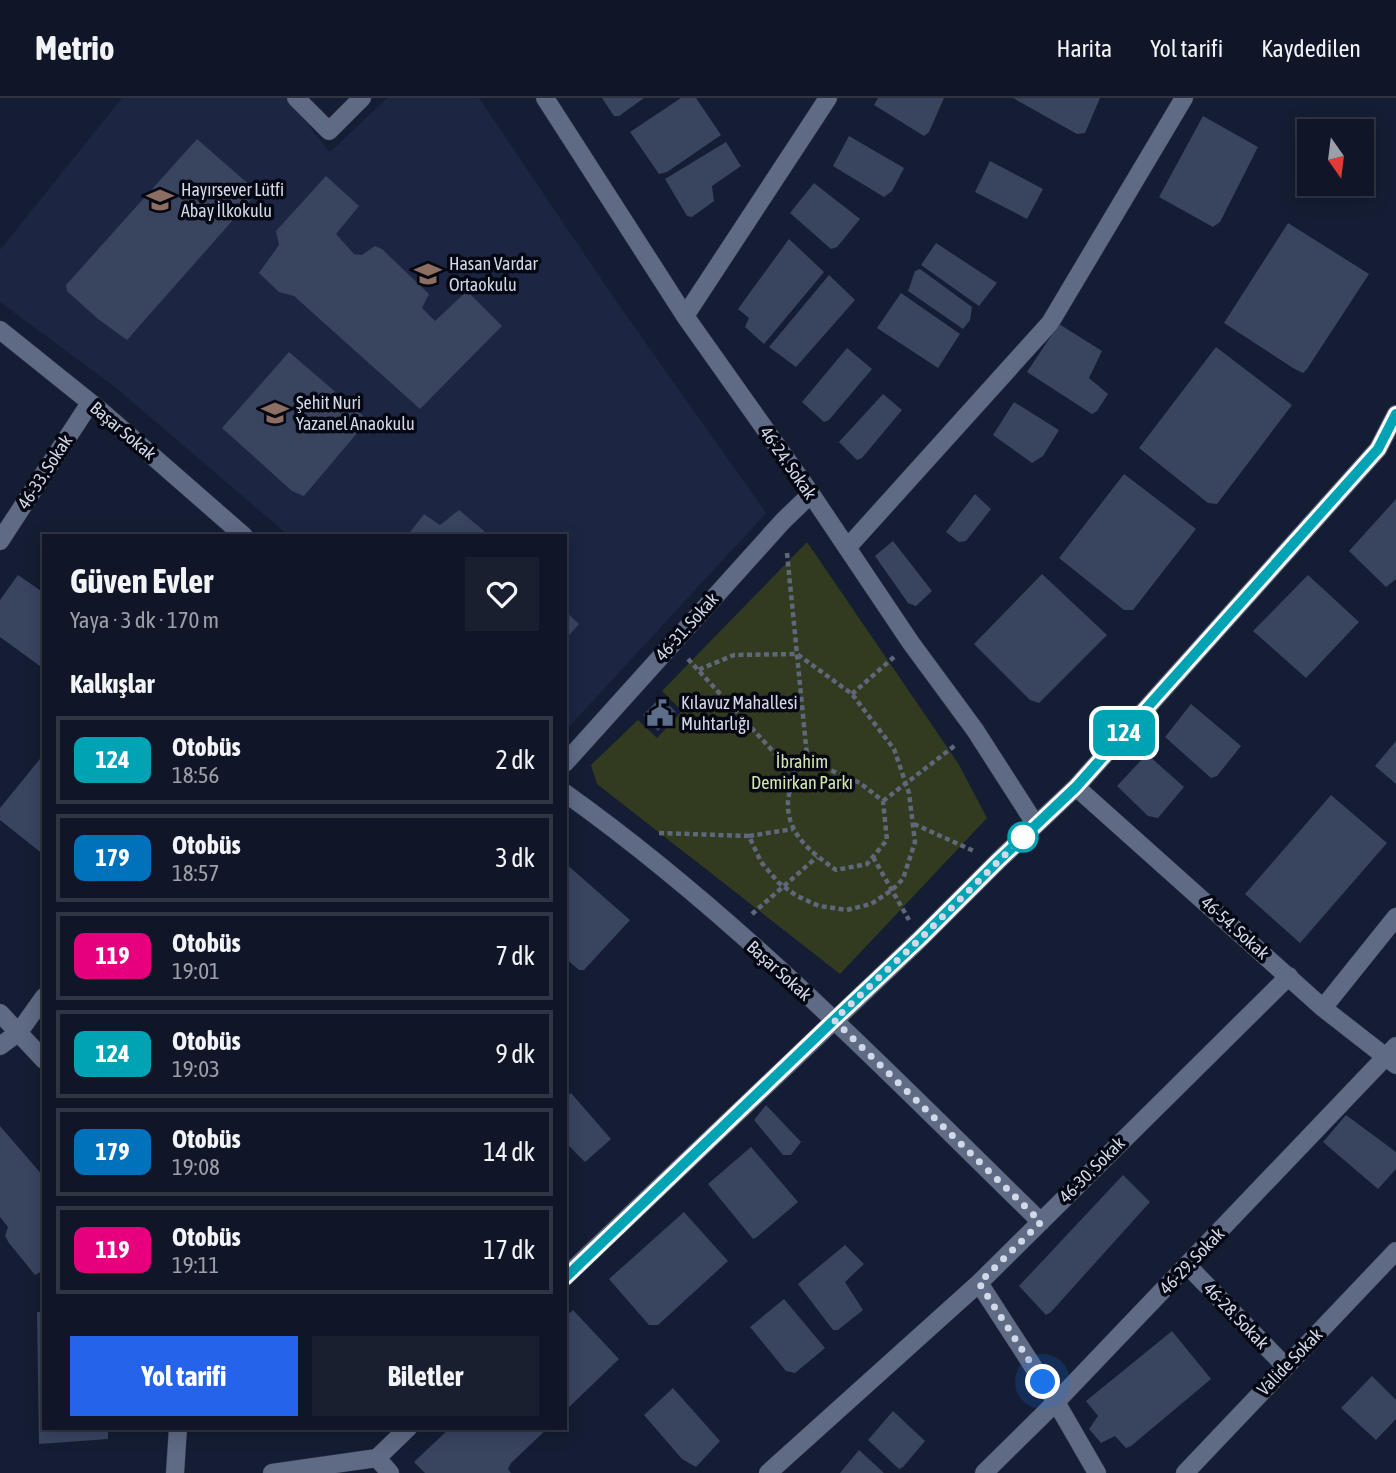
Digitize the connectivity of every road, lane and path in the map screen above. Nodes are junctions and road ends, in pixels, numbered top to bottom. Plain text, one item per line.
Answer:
1 (296, 98) edge
2 (362, 98) edge
3 (545, 98) edge
4 (828, 98) edge
5 (1184, 98) edge
6 (685, 316) junction
7 (0, 330) edge
8 (90, 403) junction
9 (1396, 414) edge
10 (811, 494) junction
11 (783, 521) junction
12 (242, 534) edge
13 (0, 541) edge
14 (847, 548) junction
15 (673, 643) junction
16 (911, 643) junction
17 (797, 654) junction
18 (698, 670) junction
19 (852, 694) junction
20 (975, 730) junction
21 (567, 761) edge
22 (808, 766) junction
23 (793, 774) junction
24 (906, 784) junction
25 (1076, 787) junction
26 (567, 794) edge
27 (883, 801) junction
28 (913, 824) junction
29 (1036, 825) junction
30 (793, 829) junction
31 (617, 830) junction
32 (749, 836) junction
33 (817, 857) junction
34 (873, 857) junction
35 (998, 861) junction
36 (783, 886) junction
37 (892, 890) junction
38 (1396, 917) edge
39 (734, 930) junction
40 (920, 939) junction
41 (1289, 976) junction
42 (42, 1000) edge
43 (1323, 1008) junction
44 (0, 1013) edge
45 (834, 1020) junction
46 (19, 1032) junction
47 (0, 1046) edge
48 (42, 1057) edge
49 (1392, 1057) edge
50 (1041, 1222) junction
51 (1396, 1251) edge
52 (1187, 1265) junction
53 (567, 1276) edge
54 (979, 1283) junction
55 (1286, 1367) junction
56 (1056, 1402) junction
57 (178, 1430) edge
58 (406, 1430) edge
59 (377, 1458) junction
60 (175, 1473) edge
61 (272, 1473) edge
62 (390, 1473) edge
63 (768, 1473) edge
64 (984, 1473) edge
65 (1097, 1473) edge
66 (1185, 1473) edge

1 - 2 street
3 - 6 street, 46-24. Sokak
4 - 6 street
5 - 14 street
6 - 10 street, 46-24. Sokak
7 - 8 street, Başar Sokak
8 - 12 street, Başar Sokak
8 - 13 street, 46-33. Sokak
9 - 25 street
10 - 11 street, 46-31. Sokak
10 - 14 street, 46-24. Sokak
11 - 15 street, 46-31. Sokak
11 - 17 path
14 - 16 street, 46-24. Sokak
15 - 18 path
15 - 21 street, 46-31. Sokak
16 - 19 path
16 - 20 street, 46-24. Sokak
17 - 18 path
17 - 19 path
17 - 22 path
18 - 23 path
19 - 24 path
20 - 24 path
20 - 29 street, 46-24. Sokak
22 - 23 path
22 - 27 path
23 - 30 path
24 - 27 path
24 - 28 path
25 - 29 street
25 - 41 street, 46-54. Sokak
26 - 31 street, Başar Sokak
27 - 34 path
28 - 35 path
28 - 37 path
29 - 35 street
30 - 32 path
30 - 33 path
31 - 32 path
31 - 39 street, Başar Sokak
32 - 36 path
33 - 34 path
33 - 36 path
34 - 37 path
35 - 40 street
36 - 37 path
36 - 39 path
37 - 40 path
38 - 43 street
39 - 45 street, Başar Sokak
40 - 45 street
41 - 43 street, 46-54. Sokak
41 - 50 street, 46-30. Sokak
42 - 46 street
43 - 49 street, 46-54. Sokak
44 - 46 street
45 - 50 street, Başar Sokak
45 - 53 street
46 - 47 street
46 - 48 street
49 - 52 street, 46-29. Sokak
50 - 54 street, 46-30. Sokak
51 - 55 street, Valide Sokak
52 - 55 street, 46-28. Sokak
52 - 56 street, 46-29. Sokak
54 - 56 street
54 - 63 street, 46-30. Sokak
55 - 66 street, Valide Sokak
56 - 64 street, 46-29. Sokak
56 - 65 street
57 - 60 street
58 - 59 street
59 - 61 street
59 - 62 street

